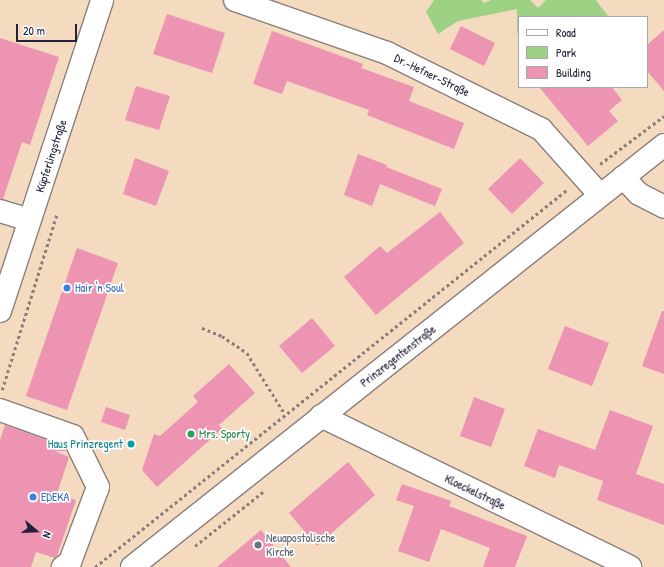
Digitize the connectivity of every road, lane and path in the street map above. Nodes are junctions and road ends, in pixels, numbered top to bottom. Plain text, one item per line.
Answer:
1 (102, 0) edge
2 (236, 0) edge
3 (664, 116) edge
4 (664, 145) edge
5 (583, 177) junction
6 (623, 177) junction
7 (600, 196) junction
8 (664, 207) edge
9 (0, 211) edge
10 (30, 220) junction
11 (0, 312) edge
12 (202, 328) dead end
13 (0, 410) edge
14 (285, 414) junction
15 (321, 416) junction
16 (241, 511) dead end
17 (193, 548) dead end
18 (63, 567) edge
19 (95, 567) edge
20 (132, 567) edge
21 (630, 567) edge

1 - 10 street, Küpferlingstraße
2 - 5 street, Dr.-Hefner-Straße
3 - 5 path
4 - 6 street, Prinzregentenstraße
5 - 7 street, Dr.-Hefner-Straße
5 - 14 path
6 - 7 street, Prinzregentenstraße
6 - 8 street
7 - 15 street, Prinzregentenstraße
9 - 10 street
10 - 11 street, Küpferlingstraße
12 - 14 path
13 - 18 street
14 - 19 path
15 - 20 street, Prinzregentenstraße
15 - 21 street, Kloeckelstraße
16 - 17 path

